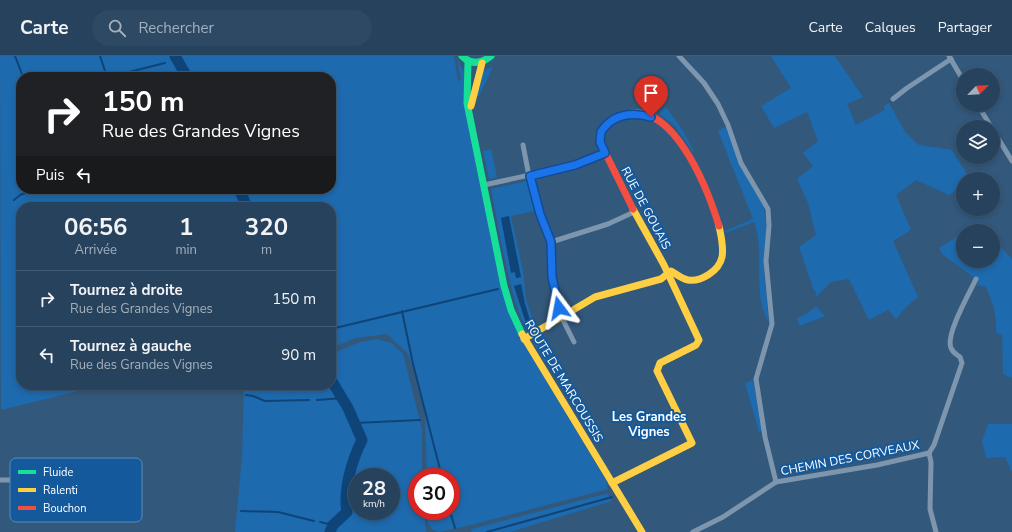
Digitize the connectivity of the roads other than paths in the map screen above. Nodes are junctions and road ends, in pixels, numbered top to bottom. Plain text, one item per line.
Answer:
1 (462, 56) edge
2 (491, 56) edge
3 (679, 56) edge
4 (950, 58) edge
5 (468, 62) junction
6 (482, 63) junction
7 (956, 68) edge
8 (893, 99) dead end
9 (470, 112) junction
10 (1000, 141) edge
11 (523, 145) dead end
12 (605, 153) junction
13 (1012, 161) edge
14 (530, 176) junction
15 (484, 185) junction
16 (634, 212) junction
17 (551, 242) junction
18 (667, 273) junction
19 (976, 279) dead end
20 (561, 316) junction
21 (524, 339) junction
22 (574, 342) dead end
23 (928, 453) junction
24 (0, 480) edge
25 (9, 480) dead end
26 (776, 482) junction
27 (612, 483) junction
28 (642, 532) edge
29 (693, 532) edge
30 (936, 532) edge

1 - 5 street
2 - 6 street
3 - 26 street
4 - 7 street
4 - 8 street
5 - 6 street
5 - 9 street, ROUTE DE MARCOUSSIS
6 - 9 street
9 - 15 street, ROUTE DE MARCOUSSIS
10 - 13 street
11 - 14 street
12 - 14 street
12 - 16 street, RUE DE GOUAIS
12 - 18 street, RUE DE GOUAIS
14 - 15 street
14 - 17 street
15 - 21 street, ROUTE DE MARCOUSSIS
16 - 17 street
16 - 18 street, RUE DE GOUAIS
17 - 20 street
18 - 20 street
18 - 27 street, RUE DE GOUAIS
19 - 23 street, CHEMIN DES CORVEAUX
20 - 21 street
20 - 22 street
21 - 27 street, ROUTE DE MARCOUSSIS
23 - 26 street, CHEMIN DES CORVEAUX
23 - 30 street
24 - 25 street
26 - 29 street, CHEMIN DES CORVEAUX
27 - 28 street, ROUTE DE MARCOUSSIS

